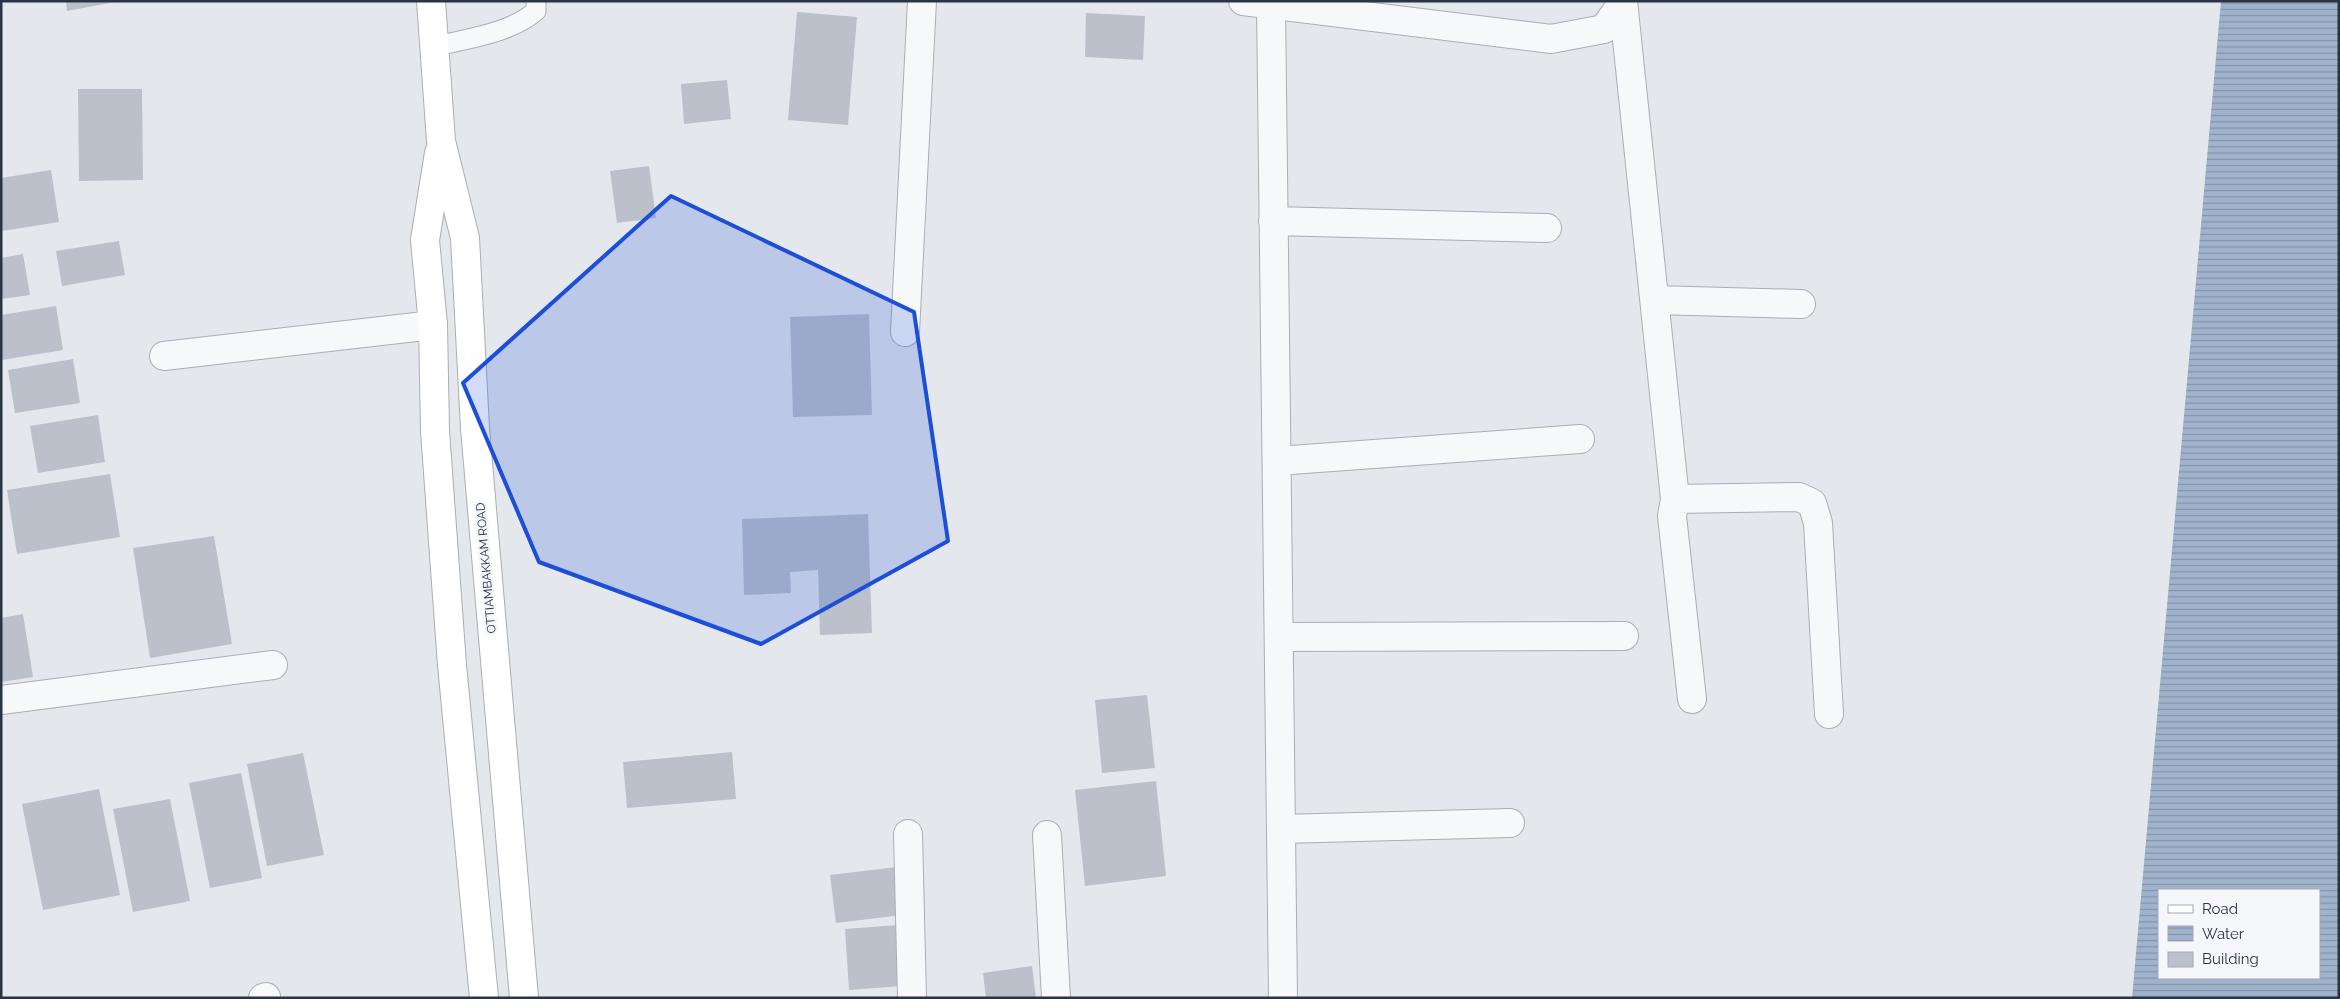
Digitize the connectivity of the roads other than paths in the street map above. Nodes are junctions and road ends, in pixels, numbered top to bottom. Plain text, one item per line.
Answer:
1 (431, 1) edge
2 (536, 1) edge
3 (922, 1) edge
4 (1243, 1) edge
5 (1623, 2) edge
6 (1271, 5) junction
7 (434, 47) junction
8 (441, 141) junction
9 (1274, 221) junction
10 (1547, 228) dead end
11 (1655, 300) junction
12 (1802, 304) dead end
13 (433, 325) junction
14 (905, 332) dead end
15 (164, 356) dead end
16 (1580, 439) dead end
17 (1277, 461) junction
18 (1674, 499) junction
19 (1624, 636) dead end
20 (1279, 637) junction
21 (273, 665) dead end
22 (1692, 699) dead end
23 (1, 700) edge
24 (1830, 714) dead end
25 (1510, 823) dead end
26 (1281, 829) junction
27 (908, 834) dead end
28 (1047, 834) dead end
29 (484, 998) edge
30 (524, 998) edge
31 (912, 998) edge
32 (1056, 998) edge
33 (1283, 998) edge

1 - 7 street, OTTIAMBAKKAM ROAD
2 - 7 lane
3 - 14 street
4 - 6 street
5 - 6 street
5 - 11 street
6 - 9 street
7 - 8 street, OTTIAMBAKKAM ROAD
8 - 13 street, OTTIAMBAKKAM ROAD
8 - 30 street, OTTIAMBAKKAM ROAD
9 - 10 street
9 - 17 street
11 - 12 street
11 - 18 street
13 - 15 street
13 - 29 street, OTTIAMBAKKAM ROAD
16 - 17 street
17 - 20 street
18 - 22 street
18 - 24 street
19 - 20 street
20 - 26 street
21 - 23 street
25 - 26 street
26 - 33 street
27 - 31 street
28 - 32 street

